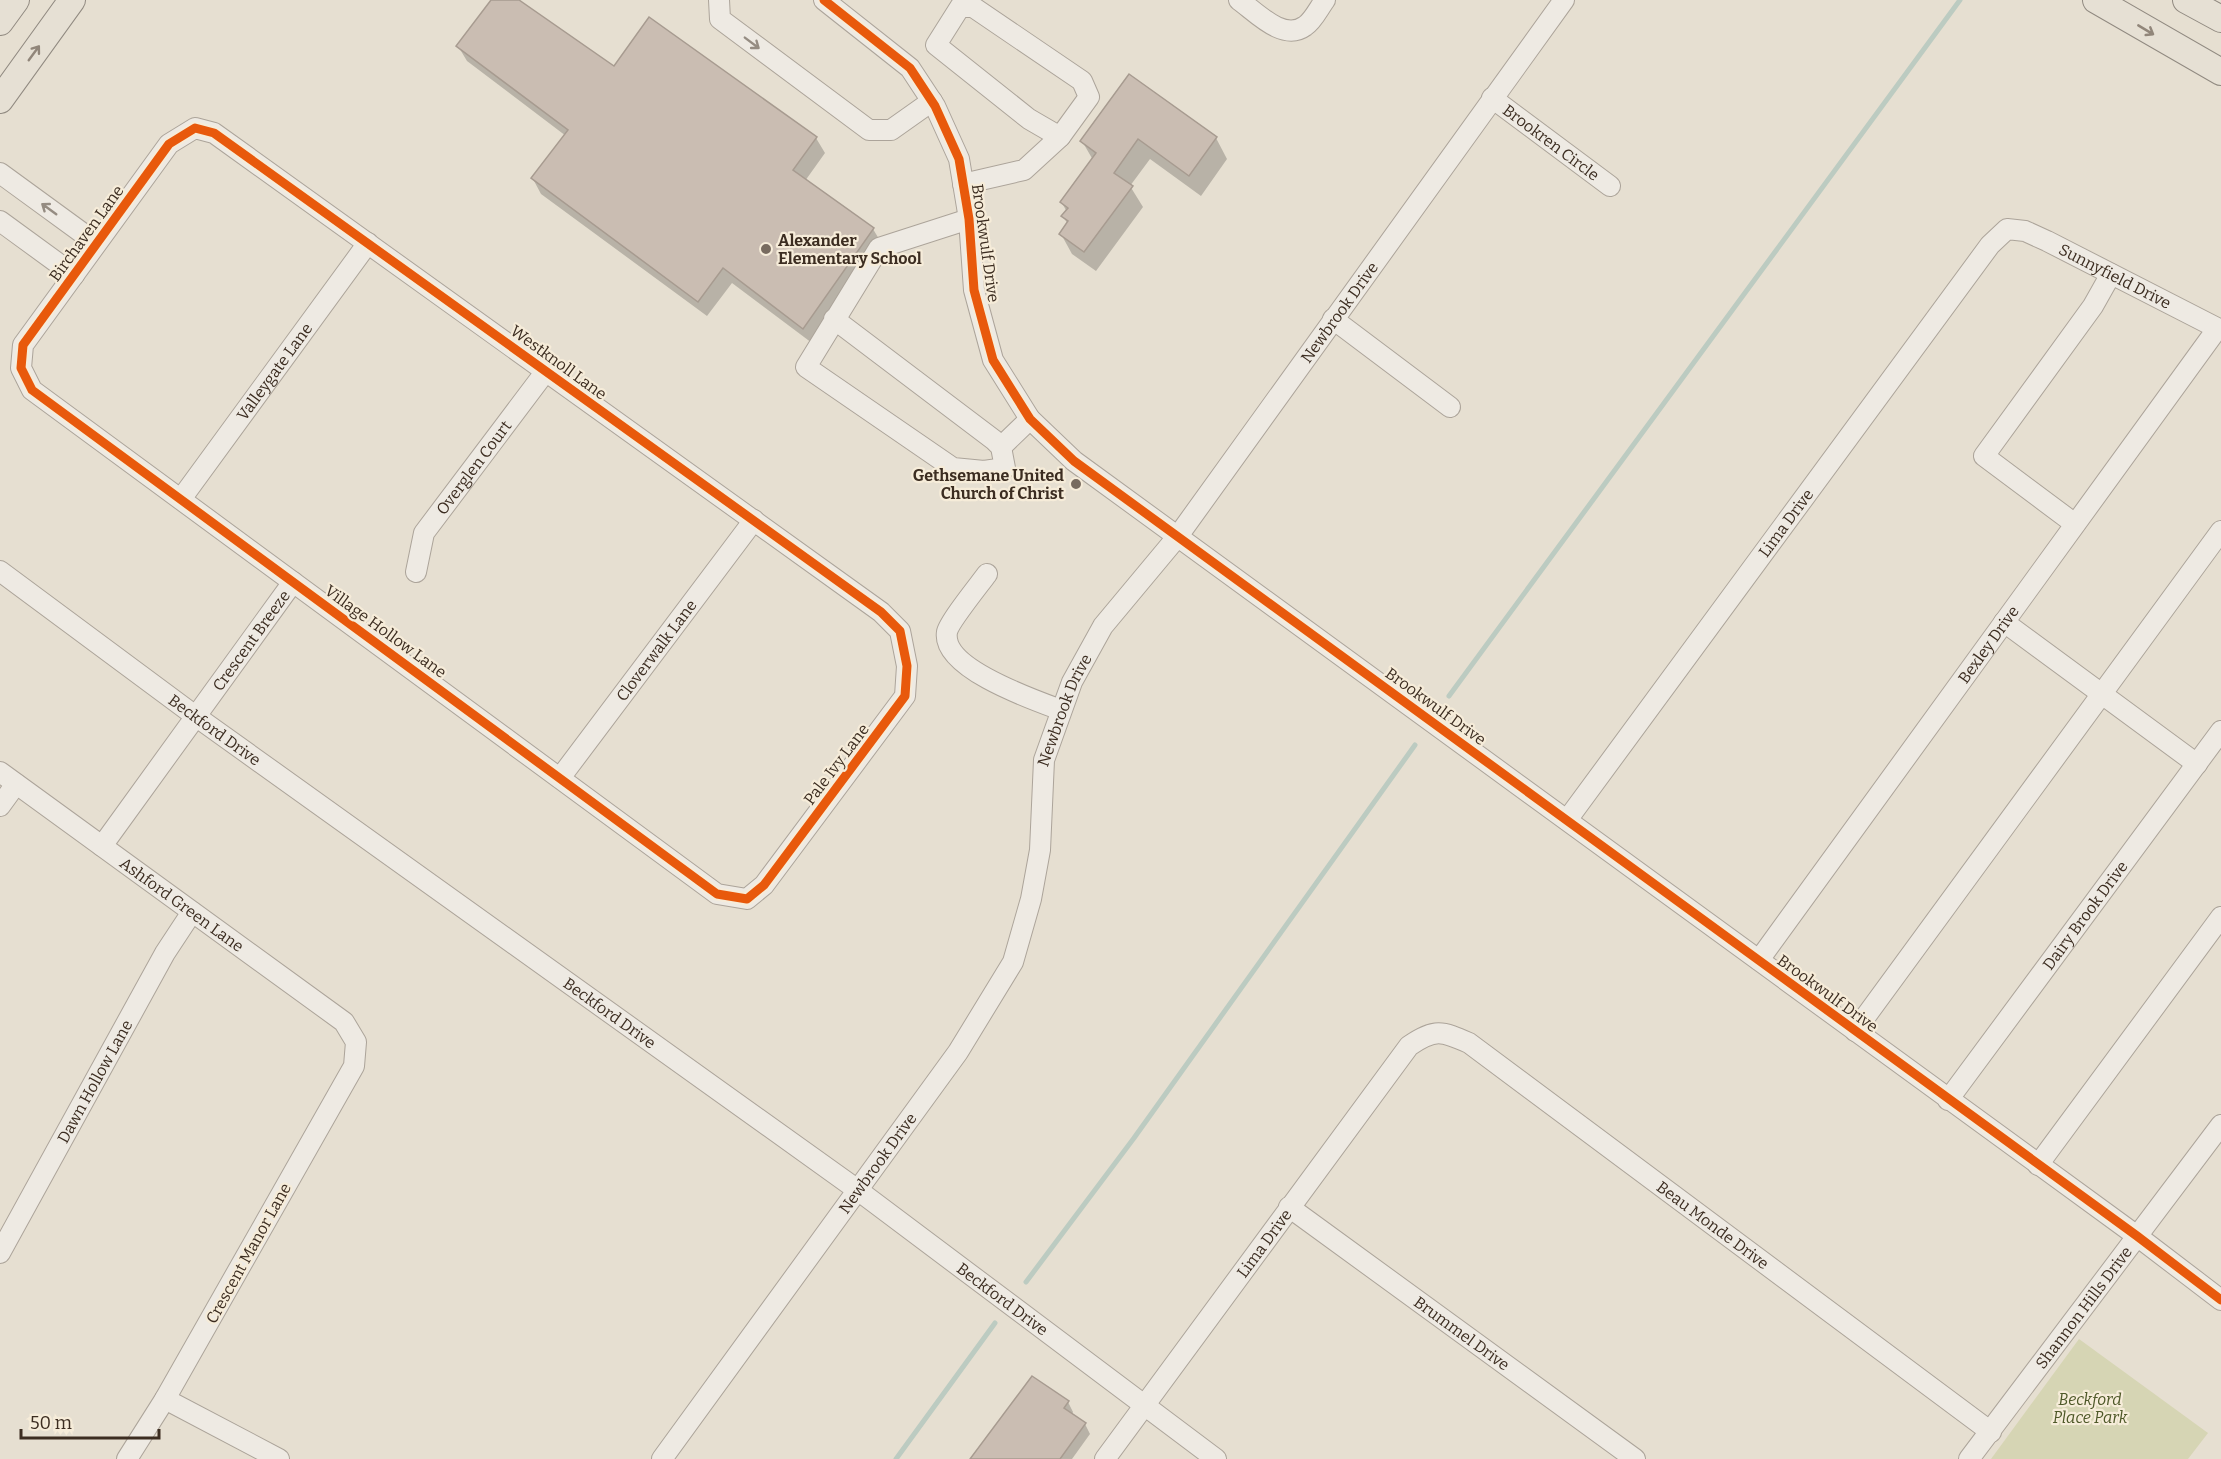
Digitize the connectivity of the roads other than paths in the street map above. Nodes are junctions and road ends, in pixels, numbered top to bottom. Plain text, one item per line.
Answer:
1 (16, 0) edge
2 (72, 0) edge
3 (720, 0) edge
4 (824, 0) edge
5 (1239, 0) edge
6 (1325, 0) edge
7 (1564, 0) edge
8 (2096, 0) edge
9 (2186, 0) edge
10 (2221, 20) edge
11 (0, 22) edge
12 (936, 45) junction
13 (910, 68) junction
14 (2221, 72) edge
15 (1492, 98) junction
16 (0, 100) edge
17 (932, 101) junction
18 (195, 128) joint
19 (1060, 137) junction
20 (0, 173) edge
21 (963, 184) junction
22 (1610, 186) dead end
23 (969, 219) junction
24 (0, 221) edge
25 (2007, 229) joint
26 (96, 243) junction
27 (368, 243) junction
28 (2112, 274) junction
29 (74, 275) junction
30 (834, 319) junction
31 (1333, 319) junction
32 (2219, 330) edge
33 (21, 368) joint
34 (546, 371) junction
35 (1450, 407) dead end
36 (1030, 419) junction
37 (1000, 447) junction
38 (180, 499) junction
39 (754, 520) junction
40 (2075, 524) junction
41 (2221, 531) edge
42 (1178, 536) junction
43 (0, 571) edge
44 (416, 572) dead end
45 (987, 574) dead end
46 (293, 582) junction
47 (2004, 622) junction
48 (900, 631) joint
49 (2102, 694) junction
50 (1060, 710) junction
51 (194, 715) junction
52 (2221, 732) edge
53 (2197, 764) junction
54 (8, 778) edge
55 (560, 778) junction
56 (0, 806) edge
57 (1567, 820) junction
58 (102, 846) junction
59 (747, 899) joint
60 (192, 912) junction
61 (2221, 917) edge
62 (1759, 960) junction
63 (1855, 1031) junction
64 (1429, 1032) joint
65 (356, 1042) joint
66 (1948, 1100) junction
67 (2221, 1125) edge
68 (2038, 1165) junction
69 (858, 1191) junction
70 (1289, 1207) junction
71 (2138, 1236) junction
72 (0, 1253) edge
73 (2221, 1300) edge
74 (165, 1399) junction
75 (1143, 1407) junction
76 (1991, 1432) junction
77 (127, 1459) edge
78 (279, 1459) edge
79 (662, 1459) edge
80 (1105, 1459) edge
81 (1216, 1459) edge
82 (1635, 1459) edge
83 (1969, 1459) edge

1 - 11 main road
16 -> 2 main road
3 -> 17 street
4 - 13 street, Brookwulf Drive
5 - 6 street
7 - 15 street, Newbrook Drive
8 -> 14 main road
9 - 10 main road
12 - 13 street
12 - 19 street
12 - 19 street
13 - 17 street, Brookwulf Drive
15 - 22 street, Brookren Circle
15 - 31 street, Newbrook Drive
17 - 21 street, Brookwulf Drive
18 - 26 street, Birchaven Lane
18 - 27 street, Westknoll Lane
19 - 21 street
26 -> 20 street
21 - 23 street, Brookwulf Drive
23 - 30 street
23 - 36 street, Brookwulf Drive
24 - 29 street
25 - 28 street, Sunnyfield Drive
25 - 57 street, Lima Drive
26 - 29 street, Birchaven Lane
27 - 34 street, Westknoll Lane
27 - 38 street, Valleygate Lane
28 - 32 street, Sunnyfield Drive
28 - 40 street
29 - 33 street, Birchaven Lane
30 - 37 street
30 - 37 street
31 - 35 street
31 - 42 street, Newbrook Drive
32 - 40 street, Bexley Drive
33 - 38 street, Village Hollow Lane
34 - 39 street, Westknoll Lane
34 - 44 street, Overglen Court
36 - 37 street
36 - 42 street, Brookwulf Drive
38 - 46 street, Village Hollow Lane
39 - 48 street, Westknoll Lane
39 - 55 street, Cloverwalk Lane
40 - 47 street, Bexley Drive
41 - 49 street
42 - 50 street, Newbrook Drive
42 - 57 street, Brookwulf Drive
43 - 51 street, Beckford Drive
45 - 50 street
46 - 51 street, Crescent Breeze
46 - 55 street, Village Hollow Lane
47 - 49 street
47 - 62 street, Bexley Drive
48 - 59 street, Pale Ivy Lane
49 - 53 street
49 - 63 street
50 - 69 street, Newbrook Drive
51 - 58 street, Crescent Breeze
51 - 69 street, Beckford Drive
52 - 53 street, Dairy Brook Drive
53 - 66 street, Dairy Brook Drive
54 - 56 street
54 - 58 street, Ashford Green Lane
55 - 59 street, Village Hollow Lane
57 - 62 street, Brookwulf Drive
58 - 60 street, Ashford Green Lane
60 - 65 street, Ashford Green Lane
60 - 72 street, Dawn Hollow Lane
61 - 68 street
62 - 63 street, Brookwulf Drive
63 - 66 street, Brookwulf Drive
64 - 70 street, Lima Drive
64 - 76 street, Beau Monde Drive
65 - 74 street, Crescent Manor Lane
66 - 68 street, Brookwulf Drive
67 - 71 street, Shannon Hills Drive
68 - 71 street, Brookwulf Drive
69 - 75 street, Beckford Drive
69 - 79 street, Newbrook Drive
70 - 75 street, Lima Drive
70 - 82 street, Brummel Drive
71 - 73 street, Brookwulf Drive
71 - 76 street, Shannon Hills Drive
74 - 77 street, Crescent Manor Lane
74 - 78 street
75 - 80 street, Lima Drive
75 - 81 street, Beckford Drive
76 - 83 street, Shannon Hills Drive

